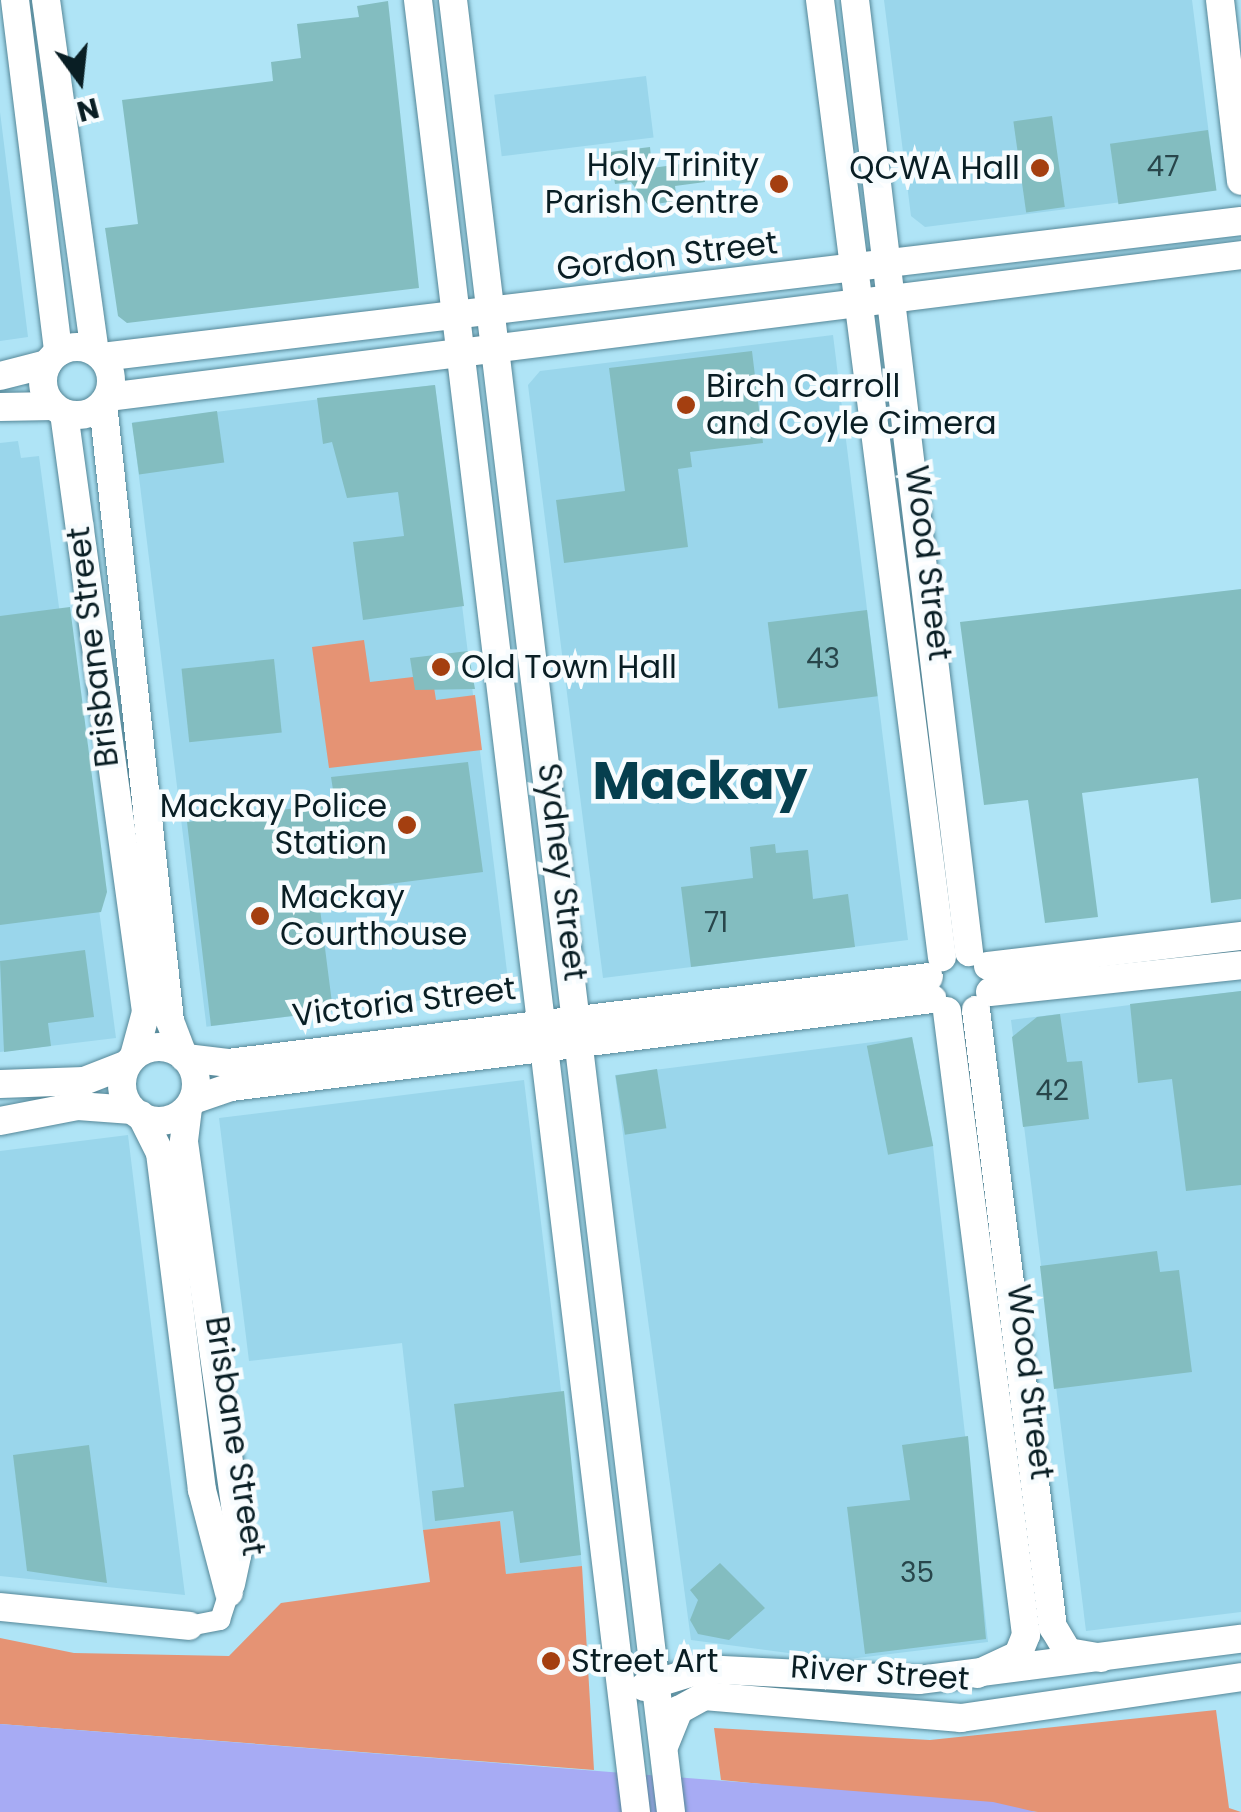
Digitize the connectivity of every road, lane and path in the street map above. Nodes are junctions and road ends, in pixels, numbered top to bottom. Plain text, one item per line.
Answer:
1 (15, 0) edge
2 (46, 0) edge
3 (418, 0) edge
4 (453, 0) edge
5 (820, 0) edge
6 (855, 0) edge
7 (1220, 0) edge
8 (1241, 181) edge
9 (1241, 220) edge
10 (1241, 255) edge
11 (886, 265) junction
12 (854, 268) junction
13 (888, 299) junction
14 (858, 303) junction
15 (491, 313) junction
16 (456, 317) junction
17 (495, 349) junction
18 (98, 354) junction
19 (460, 354) junction
20 (52, 358) junction
21 (0, 376) edge
22 (106, 401) junction
23 (0, 408) edge
24 (59, 410) junction
25 (1241, 936) edge
26 (1241, 965) edge
27 (959, 983) junction
28 (546, 1021) junction
29 (578, 1032) junction
30 (550, 1050) junction
31 (185, 1058) junction
32 (130, 1061) junction
33 (0, 1084) edge
34 (190, 1104) junction
35 (136, 1112) junction
36 (0, 1122) edge
37 (1017, 1453) junction
38 (221, 1501) junction
39 (641, 1537) junction
40 (612, 1557) junction
41 (229, 1590) joint
42 (0, 1607) edge
43 (189, 1626) joint
44 (1241, 1639) edge
45 (1101, 1658) junction
46 (975, 1674) junction
47 (1241, 1677) edge
48 (657, 1679) junction
49 (1032, 1708) junction
50 (628, 1744) junction
51 (664, 1750) junction
52 (636, 1812) edge
53 (671, 1812) edge

1 - 20 street
2 - 18 street
3 - 16 street, Sydney Street
4 - 15 street, Sydney Street
5 - 12 street, Wood Street
6 - 11 street, Wood Street
7 - 8 street
9 - 11 street, Gordon Street
10 - 13 street
11 - 12 street, Gordon Street
11 - 13 street, Wood Street
12 - 14 street, Wood Street
12 - 15 street, Gordon Street
13 - 14 street
13 - 27 street, Wood Street
14 - 17 street
14 - 27 street, Wood Street
15 - 16 street, Gordon Street
15 - 17 street, Sydney Street
16 - 18 street, Gordon Street
16 - 19 street, Sydney Street
17 - 19 street
17 - 29 street, Sydney Street
18 - 20 street, Gordon Street
18 - 22 street, Brisbane Street
19 - 22 street
19 - 28 street, Sydney Street
20 - 21 street
20 - 24 street, Brisbane Street
22 - 24 street
22 - 31 street, Brisbane Street
23 - 24 street
24 - 32 street, Brisbane Street
25 - 27 street, Victoria Street
26 - 27 street, Victoria Street
27 - 29 street, Victoria Street
27 - 37 street, Wood Street
28 - 29 street, Victoria Street
28 - 30 street, Sydney Street
28 - 31 street, Victoria Street
29 - 30 street, Victoria Street
29 - 39 street, Sydney Street
30 - 34 street, Victoria Street
30 - 40 street, Sydney Street
31 - 32 street
31 - 34 street
32 - 33 street
32 - 35 street
34 - 35 street
34 - 38 street, Brisbane Street
35 - 36 street
35 - 38 street, Brisbane Street
37 - 45 street, Wood Street
37 - 46 street, Wood Street
38 - 41 street, Brisbane Street
39 - 40 street
39 - 48 street, Sydney Street
40 - 50 street, Sydney Street
41 - 43 street
42 - 43 street
44 - 45 street, River Street
45 - 46 street, River Street
46 - 48 street, River Street
46 - 49 street
47 - 49 street, River Street
48 - 50 street
48 - 51 street, Sydney Street
49 - 51 street, River Street
50 - 52 street, Sydney Street
51 - 53 street, Sydney Street

